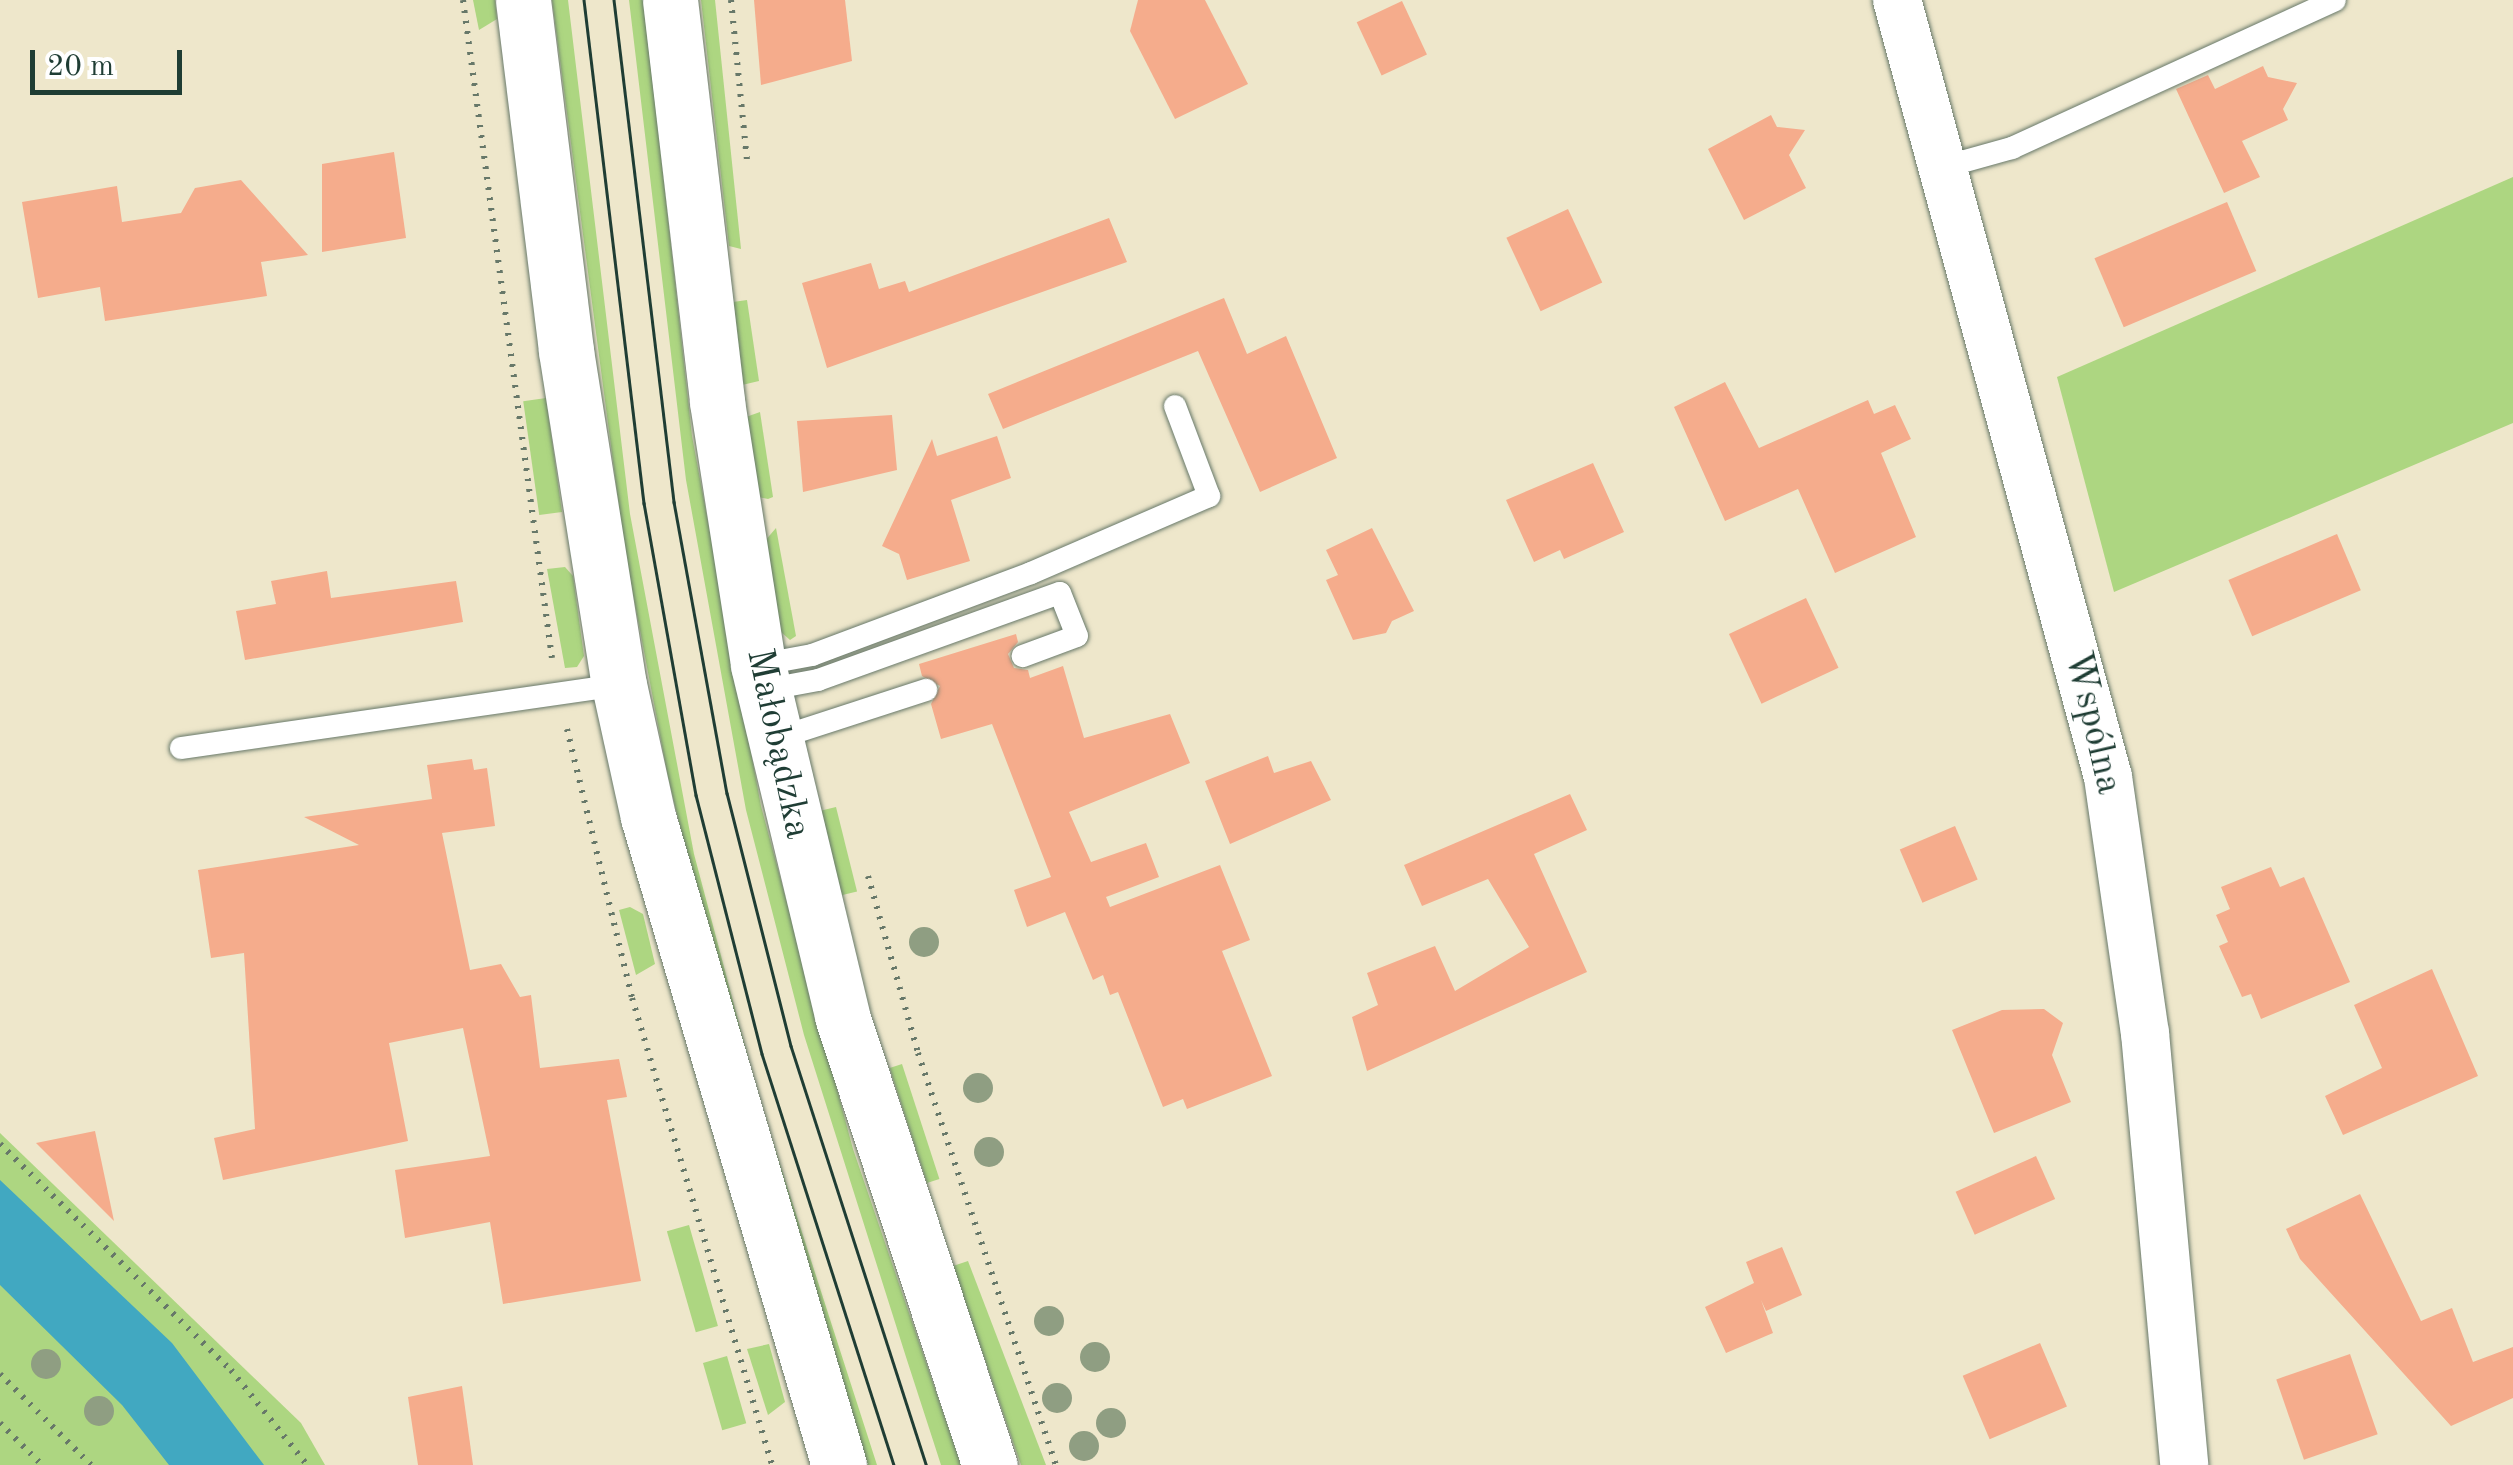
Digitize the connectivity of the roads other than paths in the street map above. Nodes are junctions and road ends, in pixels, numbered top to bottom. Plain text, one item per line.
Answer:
1 (522, 0) edge
2 (670, 0) edge
3 (1897, 0) edge
4 (2335, 0) edge
5 (1944, 167) junction
6 (1175, 406) dead end
7 (1023, 656) dead end
8 (619, 686) junction
9 (926, 690) dead end
10 (766, 698) junction
11 (182, 748) dead end
12 (839, 1465) edge
13 (990, 1465) edge
14 (2184, 1465) edge

1 - 8 street
2 - 10 street, Małobądzka
3 - 5 street, Wspólna
4 - 5 lane
5 - 14 street, Wspólna
6 - 10 lane
7 - 10 lane
8 - 11 lane
8 - 12 street
9 - 10 lane
10 - 13 street, Małobądzka

